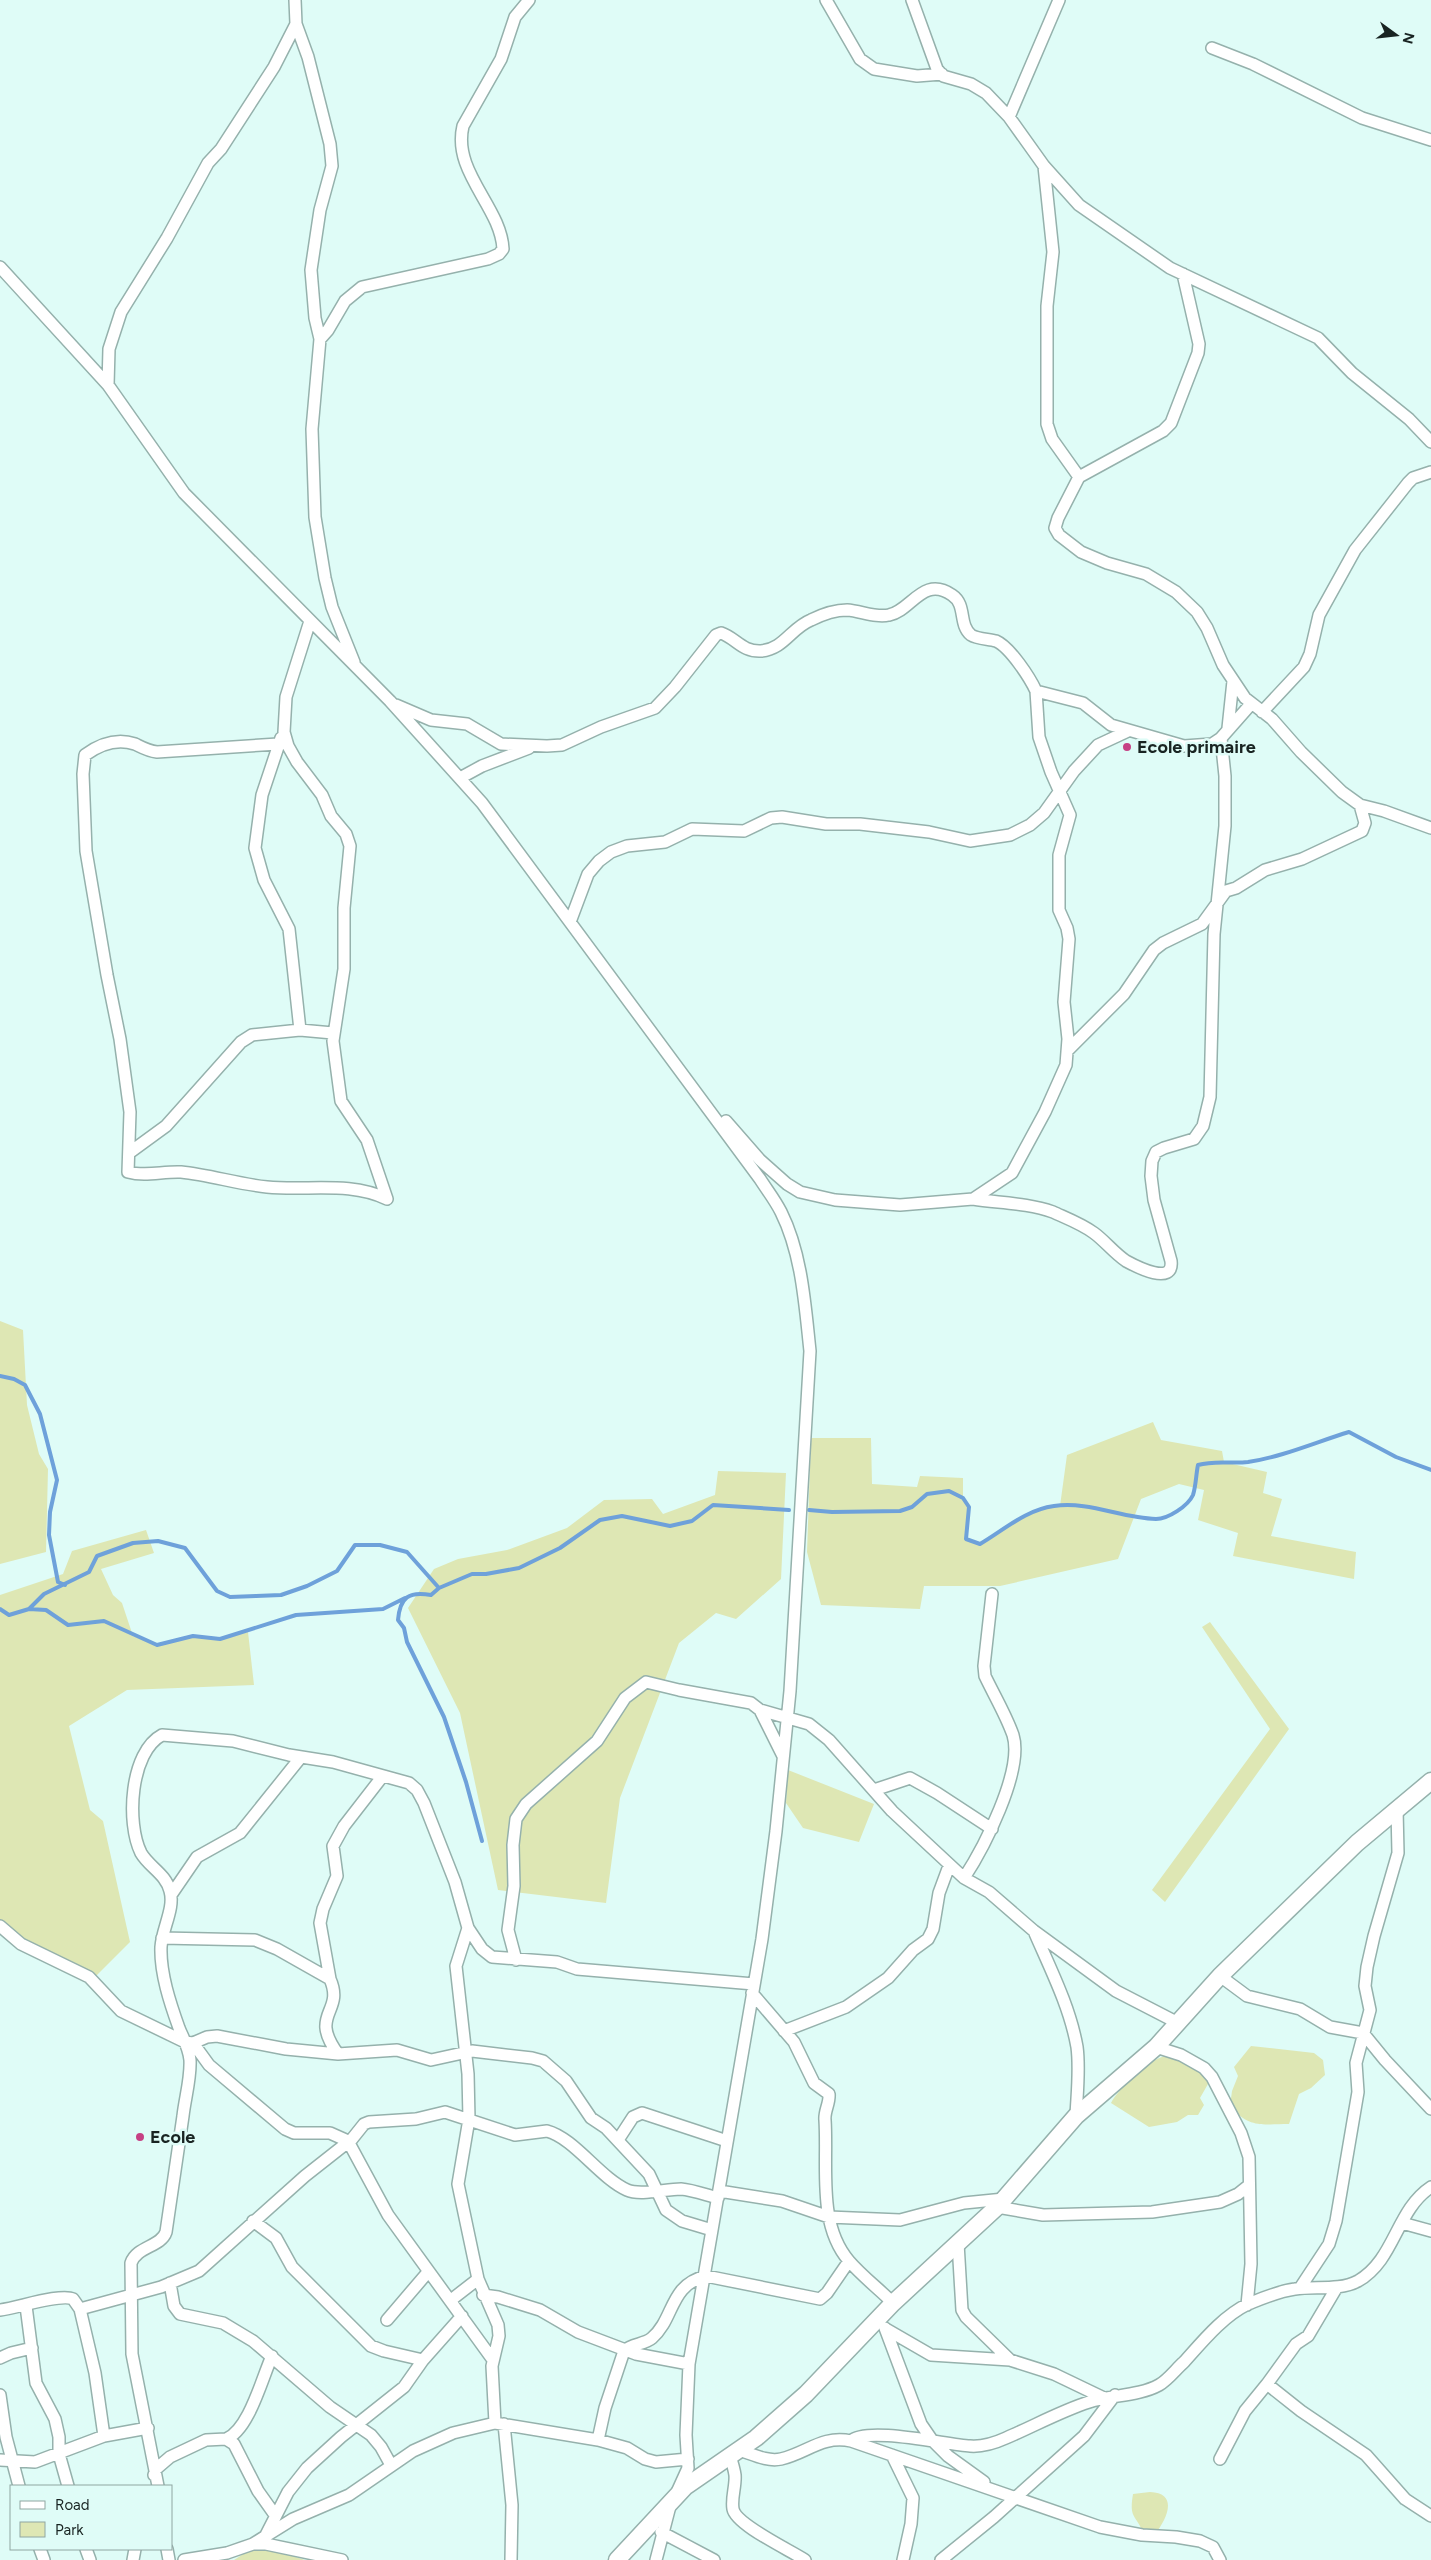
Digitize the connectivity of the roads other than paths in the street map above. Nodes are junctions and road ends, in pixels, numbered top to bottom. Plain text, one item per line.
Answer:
1 (295, 0) edge
2 (529, 0) edge
3 (826, 0) edge
4 (912, 0) edge
5 (1059, 0) edge
6 (296, 24) junction
7 (1212, 48) dead end
8 (942, 74) junction
9 (1009, 117) junction
10 (1431, 140) edge
11 (1044, 166) junction
12 (0, 266) edge
13 (1183, 274) junction
14 (320, 339) junction
15 (108, 385) junction
16 (1431, 442) edge
17 (1431, 472) edge
18 (1080, 477) junction
19 (310, 621) junction
20 (356, 666) junction
21 (1233, 681) junction
22 (1036, 691) junction
23 (390, 701) junction
24 (1251, 704) junction
25 (1262, 712) junction
26 (1228, 728) junction
27 (1128, 730) junction
28 (284, 732) junction
29 (1221, 738) junction
30 (278, 744) junction
31 (535, 745) junction
32 (460, 778) junction
33 (1059, 792) junction
34 (1360, 805) junction
35 (1431, 828) edge
36 (1217, 906) junction
37 (570, 922) junction
38 (300, 1030) junction
39 (333, 1033) junction
40 (1068, 1050) junction
41 (706, 1105) junction
42 (129, 1153) junction
43 (973, 1199) junction
44 (992, 1594) dead end
45 (760, 1710) junction
46 (787, 1719) junction
47 (782, 1756) junction
48 (301, 1757) junction
49 (382, 1777) junction
50 (1431, 1781) edge
51 (874, 1790) junction
52 (1397, 1809) junction
53 (992, 1829) junction
54 (949, 1866) junction
55 (964, 1878) junction
56 (171, 1895) junction
57 (0, 1926) edge
58 (468, 1928) junction
59 (1034, 1931) junction
60 (162, 1938) junction
61 (516, 1960) junction
62 (1220, 1976) junction
63 (330, 1979) junction
64 (753, 1988) junction
65 (1178, 2023) junction
66 (784, 2031) junction
67 (1363, 2033) junction
68 (189, 2042) junction
69 (1156, 2047) junction
70 (466, 2052) junction
71 (338, 2054) junction
72 (1431, 2109) edge
73 (1076, 2116) junction
74 (469, 2119) junction
75 (618, 2140) junction
76 (728, 2140) junction
77 (348, 2141) junction
78 (1248, 2186) junction
79 (1431, 2187) edge
80 (656, 2189) junction
81 (719, 2195) junction
82 (1000, 2203) junction
83 (829, 2217) junction
84 (253, 2222) junction
85 (1402, 2223) junction
86 (712, 2230) junction
87 (1431, 2230) edge
88 (958, 2243) junction
89 (849, 2261) junction
90 (428, 2272) junction
91 (706, 2276) junction
92 (478, 2279) junction
93 (170, 2284) junction
94 (1337, 2287) junction
95 (1300, 2288) junction
96 (130, 2294) junction
97 (483, 2295) junction
98 (451, 2300) junction
99 (894, 2303) junction
100 (1247, 2305) junction
101 (26, 2306) junction
102 (80, 2309) junction
103 (0, 2310) edge
104 (462, 2316) junction
105 (387, 2320) dead end
106 (883, 2323) junction
107 (32, 2348) junction
108 (624, 2351) junction
109 (272, 2356) junction
110 (0, 2358) edge
111 (423, 2360) junction
112 (493, 2360) junction
113 (1010, 2360) junction
114 (689, 2364) junction
115 (1267, 2384) junction
116 (0, 2395) edge
117 (1110, 2396) junction
118 (499, 2423) junction
119 (357, 2425) junction
120 (148, 2428) junction
121 (104, 2436) junction
122 (226, 2438) junction
123 (598, 2440) junction
124 (932, 2440) junction
125 (851, 2441) junction
126 (734, 2453) junction
127 (60, 2454) junction
128 (892, 2456) junction
129 (688, 2459) junction
130 (1220, 2459) dead end
131 (5, 2461) edge
132 (391, 2465) junction
133 (156, 2469) junction
134 (18, 2485) edge
135 (68, 2485) edge
136 (151, 2485) edge
137 (158, 2485) edge
138 (995, 2490) junction
139 (1016, 2496) junction
140 (674, 2498) junction
141 (275, 2515) junction
142 (1431, 2516) edge
143 (662, 2532) junction
144 (265, 2536) junction
145 (253, 2544) junction
146 (184, 2560) edge
147 (342, 2560) edge
148 (511, 2560) edge
149 (618, 2560) edge
150 (656, 2560) edge
151 (714, 2560) edge
152 (805, 2560) edge
153 (903, 2560) edge
154 (941, 2560) edge
155 (1220, 2560) edge

1 - 6 street
2 - 14 street
3 - 8 street
4 - 8 street
5 - 9 street
6 - 14 street
6 - 15 street
7 - 10 street
8 - 9 street
9 - 11 street
11 - 13 street
11 - 18 street
12 - 15 street
13 - 16 street
13 - 18 street
14 - 20 street
15 - 19 street
17 - 25 street
18 - 21 street
19 - 20 street
19 - 28 street
20 - 23 street
21 - 24 street
21 - 26 street
22 - 27 street
22 - 31 street
22 - 33 street
23 - 31 street
23 - 32 street
24 - 25 street
24 - 26 street
25 - 34 street
26 - 29 street
27 - 29 street
27 - 33 street
28 - 30 street
28 - 39 street
29 - 36 street
30 - 38 street
30 - 42 street
31 - 32 street
32 - 37 street
33 - 37 street
33 - 40 street
34 - 35 street
34 - 36 street
36 - 40 street
36 - 43 street
37 - 41 street
38 - 39 street
38 - 42 street
39 - 42 street
40 - 43 street
41 - 43 street
41 - 46 street
44 - 53 street
45 - 46 street
45 - 47 street
45 - 61 street
46 - 47 street
46 - 51 street
47 - 64 street
48 - 49 street
48 - 56 street
48 - 56 street
49 - 58 street
49 - 63 street
50 - 52 street
51 - 53 street
51 - 54 street
52 - 62 street
52 - 67 street
53 - 55 street
54 - 55 street
54 - 66 street
55 - 59 street
56 - 60 street
57 - 68 street
58 - 61 street
58 - 70 street
59 - 65 street
59 - 73 street
60 - 63 street
60 - 68 street
61 - 64 street
62 - 65 street
62 - 67 street
63 - 71 street
64 - 66 street
64 - 76 street
65 - 69 street
66 - 83 street
67 - 72 street
67 - 95 street
68 - 71 street
68 - 77 street
68 - 96 street
69 - 73 street
69 - 78 street
70 - 71 street
70 - 74 street
70 - 75 street
73 - 82 street
74 - 77 street
74 - 80 street
74 - 92 street
75 - 76 street
75 - 80 street
76 - 81 street
77 - 84 street
77 - 90 street
78 - 82 street
78 - 100 street
79 - 85 street
80 - 81 street
80 - 86 street
81 - 83 street
81 - 86 street
82 - 83 street
82 - 88 street
83 - 89 street
84 - 93 street
84 - 111 street
85 - 87 street
85 - 94 street
86 - 91 street
88 - 99 street
88 - 113 street
89 - 91 street
89 - 99 street
90 - 98 street
90 - 105 street
91 - 108 street
91 - 114 street
92 - 97 street
92 - 98 street
93 - 96 street
93 - 109 street
94 - 95 street
94 - 115 street
95 - 100 street
96 - 102 street
96 - 120 street
97 - 108 street
97 - 112 street
98 - 104 street
99 - 106 street
100 - 117 street
101 - 102 street
101 - 103 street
101 - 107 street
102 - 121 street
104 - 111 street
104 - 112 street
106 - 113 street
106 - 124 street
106 - 126 street
107 - 110 street
107 - 127 street
108 - 114 street
108 - 123 street
109 - 119 street
109 - 122 street
111 - 119 street
112 - 118 street
113 - 117 street
114 - 129 street
115 - 130 street
115 - 142 street
116 - 131 street
117 - 124 street
117 - 139 street
118 - 123 street
118 - 132 street
118 - 148 street
119 - 132 street
119 - 141 street
120 - 121 street
120 - 133 street
121 - 127 street
122 - 133 street
122 - 141 street
123 - 129 street
124 - 125 street
124 - 138 street
125 - 126 street
125 - 128 street
126 - 140 street
126 - 152 street
127 - 131 street
127 - 135 street
128 - 138 street
128 - 153 street
129 - 140 street
131 - 134 street
132 - 144 street
133 - 136 street
133 - 137 street
138 - 139 street
139 - 154 street
139 - 155 street
140 - 143 street
140 - 149 street
141 - 144 street
143 - 150 street
143 - 151 street
144 - 145 street
145 - 146 street
145 - 147 street

